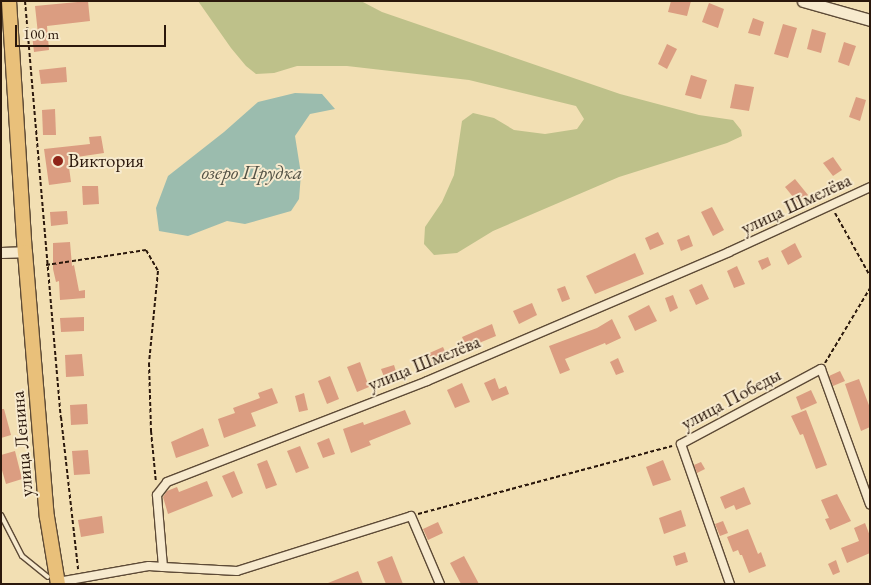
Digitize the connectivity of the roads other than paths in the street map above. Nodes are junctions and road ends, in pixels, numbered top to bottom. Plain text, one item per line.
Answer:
1 (9, 1) edge
2 (803, 1) edge
3 (870, 20) edge
4 (870, 187) edge
5 (25, 252) junction
6 (1, 254) edge
7 (870, 504) edge
8 (1, 515) edge
9 (163, 567) junction
10 (55, 581) edge
11 (440, 584) edge
12 (730, 584) edge

1 - 5 highway, улица Ленина
2 - 3 main road
4 - 9 street, улица Шмелёва
5 - 6 street
5 - 10 highway, улица Ленина
7 - 12 street, улица Победы
8 - 10 lane
9 - 10 street
9 - 11 street

